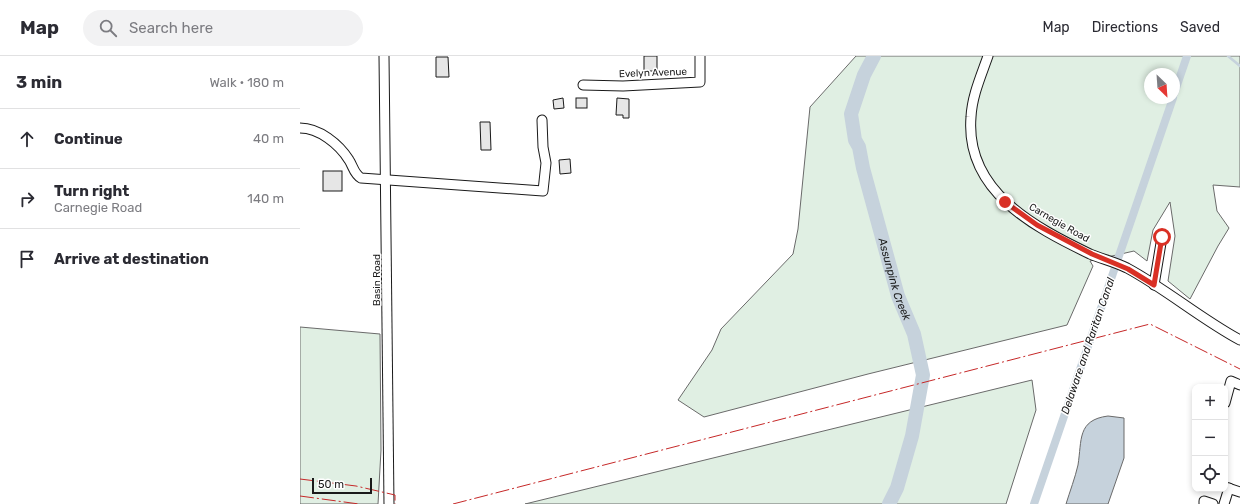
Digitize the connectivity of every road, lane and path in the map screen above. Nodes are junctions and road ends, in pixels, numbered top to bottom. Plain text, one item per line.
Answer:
1 (384, 56) edge
2 (700, 56) edge
3 (988, 56) edge
4 (582, 85) dead end
5 (542, 120) dead end
6 (300, 128) edge
7 (387, 179) junction
8 (1162, 237) dead end
9 (1154, 285) junction
10 (1240, 340) edge
11 (1236, 383) edge
12 (1228, 398) edge
13 (1228, 488) edge
14 (1226, 492) edge
15 (1240, 492) edge
16 (389, 504) edge
17 (1224, 504) edge

1 - 7 street, Basin Road
2 - 4 street, Evelyn Avenue
3 - 9 street, Carnegie Road
5 - 7 street
6 - 7 street
7 - 16 street, Basin Road
8 - 9 street
9 - 10 street, Carnegie Road
11 - 12 street
13 - 15 street
14 - 17 street

